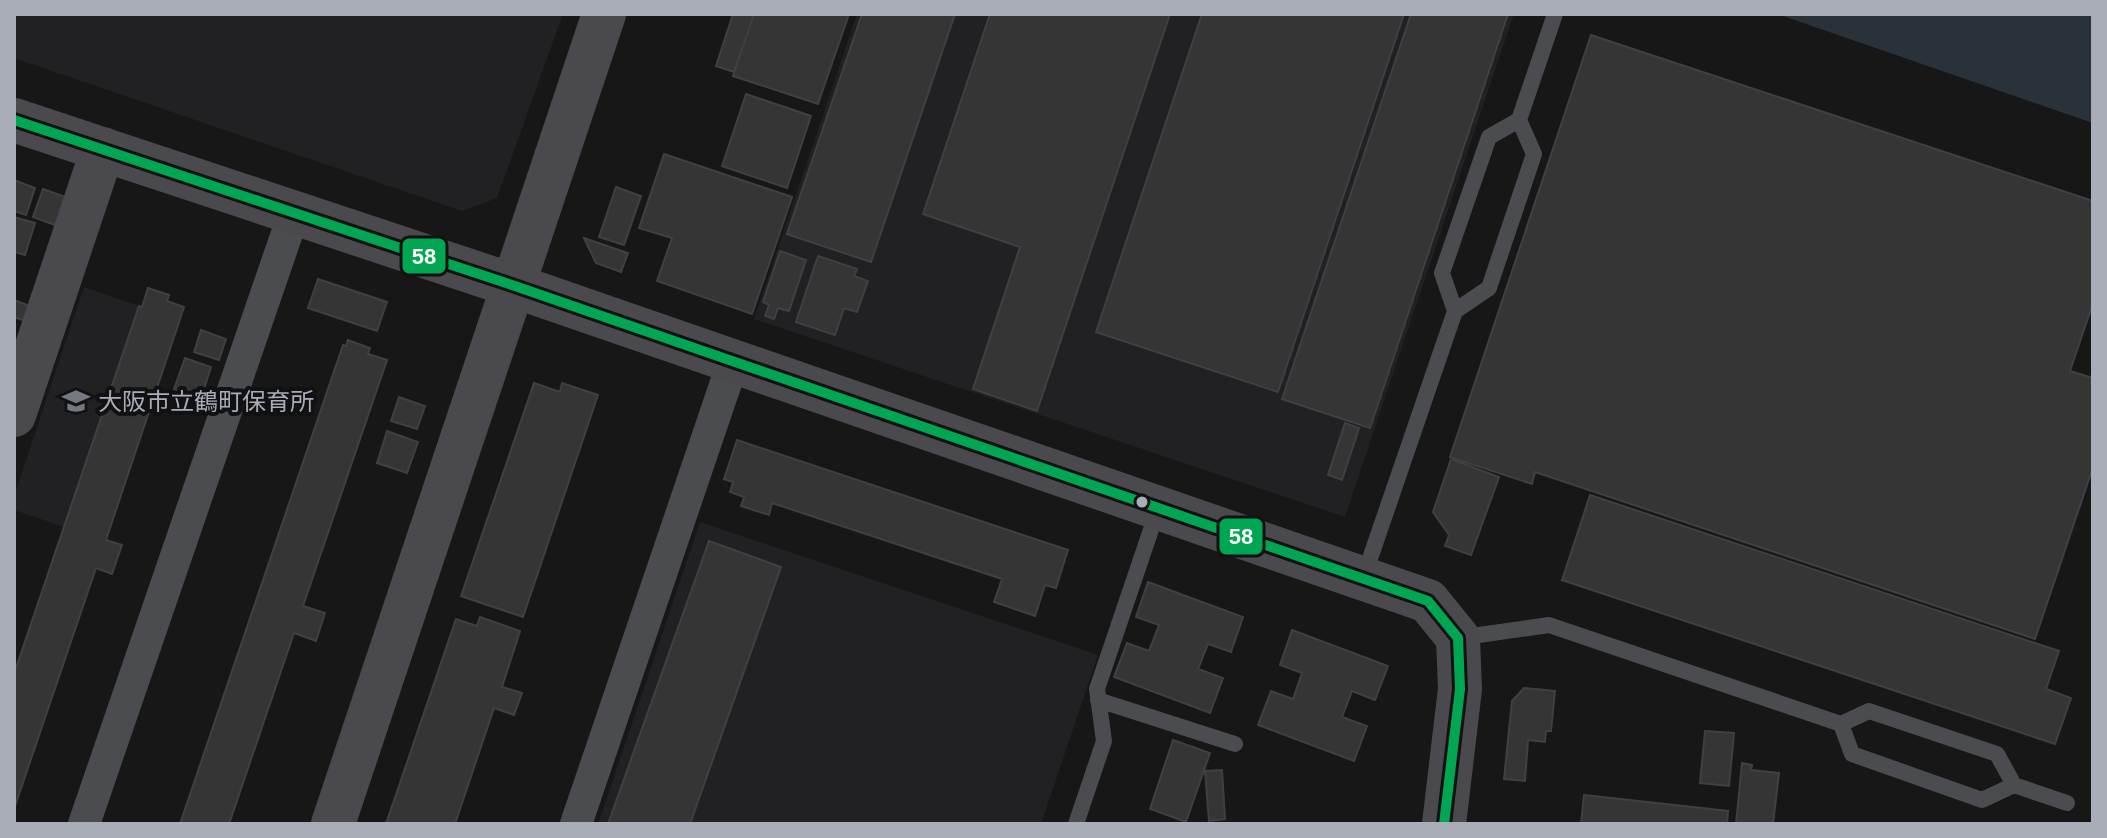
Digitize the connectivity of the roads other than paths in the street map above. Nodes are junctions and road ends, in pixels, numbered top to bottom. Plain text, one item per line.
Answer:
1 (604, 14) edge
2 (1555, 14) edge
3 (14, 120) edge
4 (1519, 120) junction
5 (103, 149) junction
6 (294, 213) junction
7 (512, 285) junction
8 (1455, 311) junction
9 (733, 362) junction
10 (14, 415) edge
11 (1159, 508) junction
12 (1363, 578) junction
13 (1458, 638) junction
14 (1098, 700) junction
15 (1841, 724) junction
16 (1235, 744) dead end
17 (2014, 785) junction
18 (2067, 803) dead end
19 (84, 824) edge
20 (333, 824) edge
21 (576, 824) edge
22 (1076, 824) edge
23 (1444, 824) edge

1 - 7 street
2 - 4 lane
3 - 5 street
4 - 8 lane
4 - 8 lane
5 - 6 street
5 - 10 street
6 - 7 street
6 - 19 street
7 - 9 street
7 - 20 street
8 - 12 lane
9 - 11 street
9 - 21 street
11 - 12 street
11 - 14 lane
12 - 13 street
13 - 15 lane
13 - 23 street
14 - 16 lane
14 - 22 lane
15 - 17 lane
15 - 17 lane
17 - 18 lane

